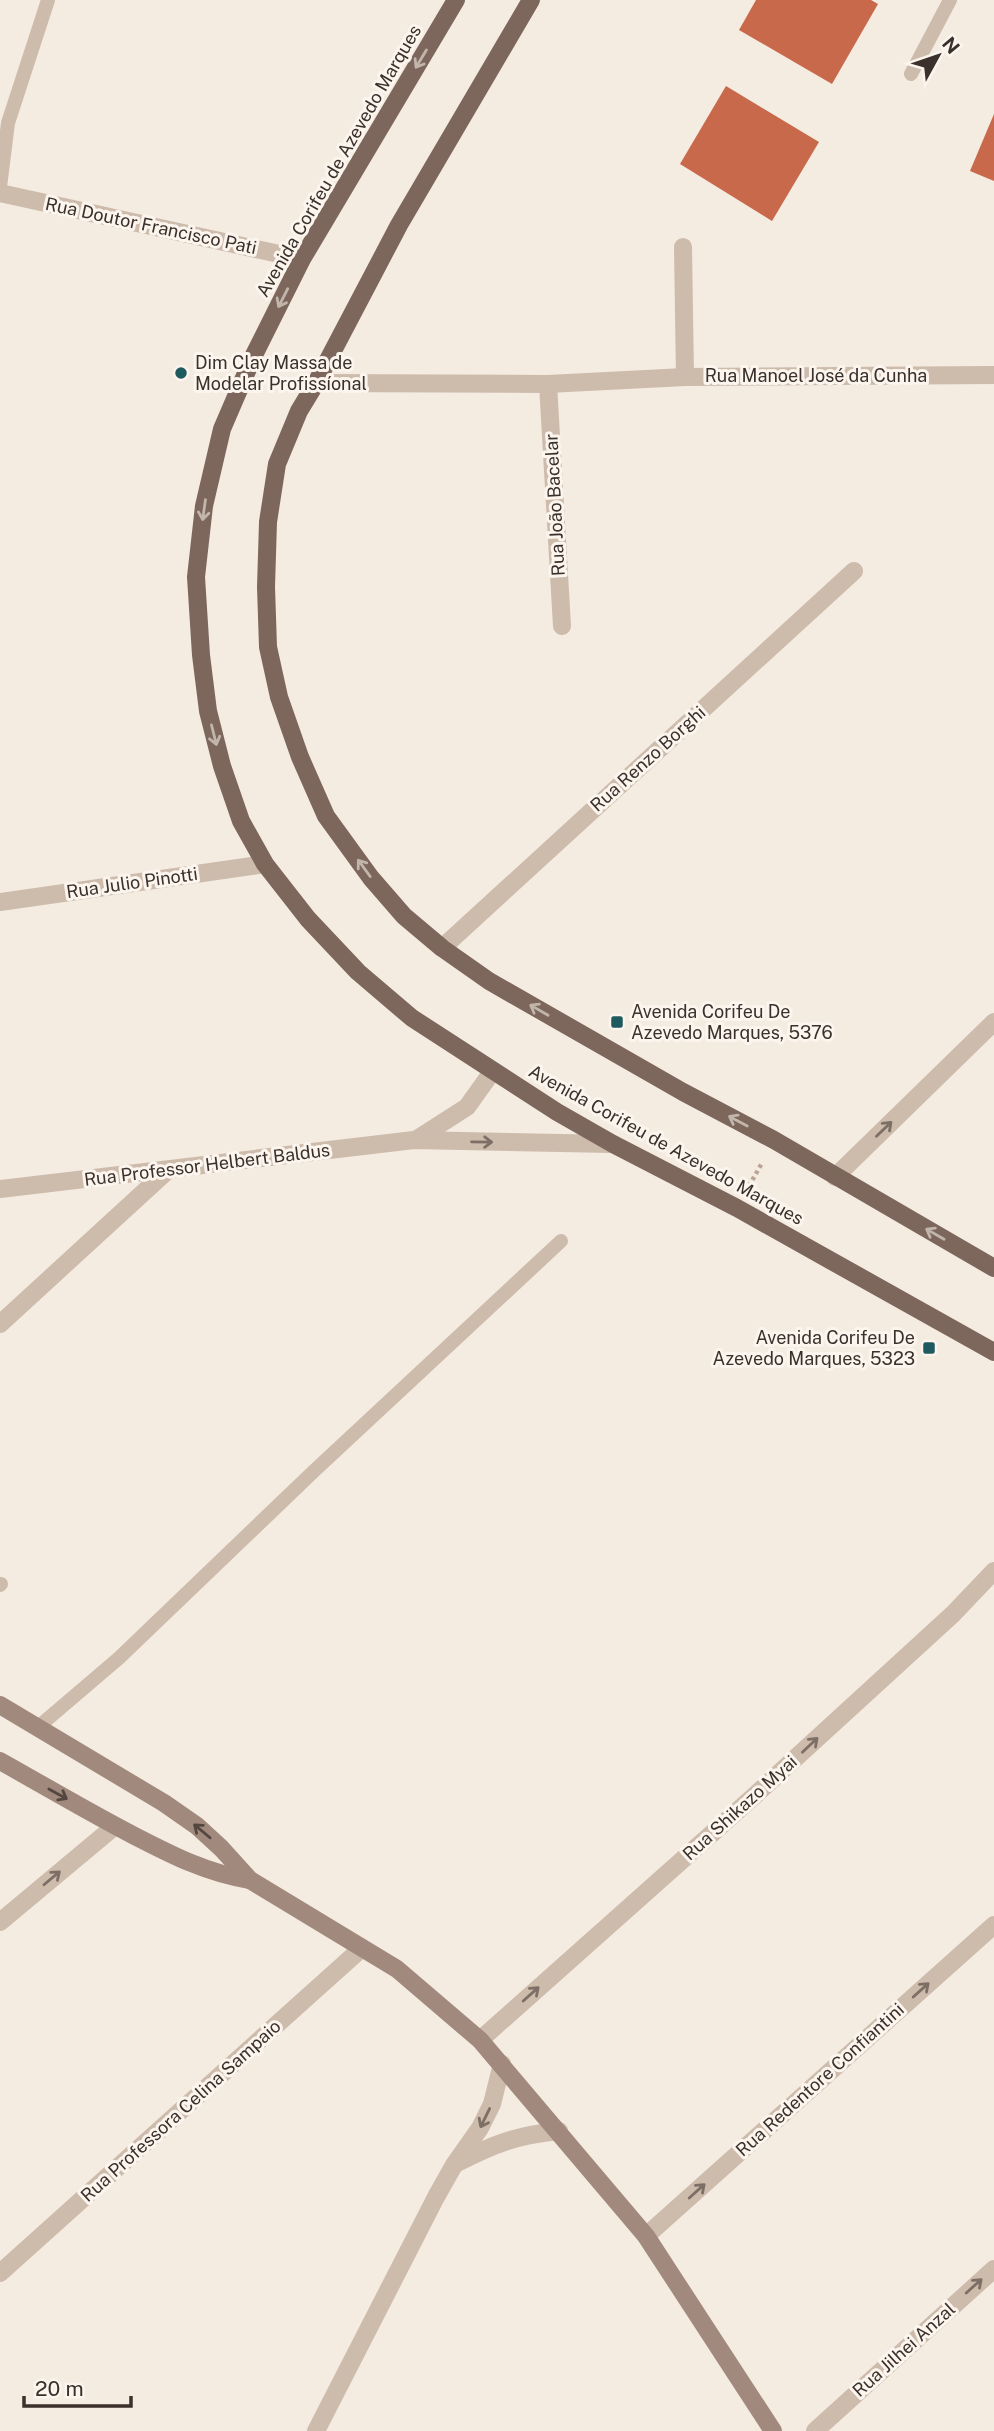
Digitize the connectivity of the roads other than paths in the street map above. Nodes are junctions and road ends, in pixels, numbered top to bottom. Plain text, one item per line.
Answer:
1 (48, 0) edge
2 (456, 0) edge
3 (531, 0) edge
4 (950, 0) edge
5 (911, 74) dead end
6 (0, 187) edge
7 (0, 193) edge
8 (683, 247) dead end
9 (302, 259) junction
10 (994, 375) edge
11 (685, 377) junction
12 (316, 383) junction
13 (548, 384) junction
14 (854, 571) dead end
15 (562, 626) dead end
16 (265, 864) junction
17 (0, 902) edge
18 (442, 948) junction
19 (994, 1022) edge
20 (492, 1072) junction
21 (414, 1140) junction
22 (613, 1144) junction
23 (168, 1170) junction
24 (835, 1177) junction
25 (0, 1189) edge
26 (561, 1241) dead end
27 (994, 1268) edge
28 (0, 1324) edge
29 (994, 1352) edge
30 (994, 1572) edge
31 (0, 1705) edge
32 (37, 1728) junction
33 (0, 1761) edge
34 (115, 1826) junction
35 (250, 1880) junction
36 (0, 1922) edge
37 (994, 1925) edge
38 (362, 1948) junction
39 (480, 2040) junction
40 (502, 2064) junction
41 (559, 2131) junction
42 (454, 2165) junction
43 (646, 2236) junction
44 (994, 2269) edge
45 (0, 2273) edge
46 (316, 2431) edge
47 (773, 2431) edge
48 (815, 2431) edge

1 - 6 lane
2 -> 9 main road, Avenida Corifeu de Azevedo Marques
3 - 12 main road
4 - 5 lane
7 - 9 street, Rua Doutor Francisco Pati
8 - 11 street, Rua Manoel José da Cunha
9 -> 16 main road, Avenida Corifeu de Azevedo Marques
10 - 11 street, Rua Manoel José da Cunha
11 - 13 street
12 - 13 street
18 -> 12 main road
13 - 15 street, Rua João Bacelar
14 - 18 street, Rua Renzo Borghi
16 - 17 street, Rua Julio Pinotti
16 - 20 main road, Avenida Corifeu de Azevedo Marques
24 -> 18 main road
24 -> 19 street
20 - 21 street, Rua Professor Helbert Baldus
20 - 22 main road, Avenida Corifeu de Azevedo Marques
21 -> 22 street, Rua Professor Helbert Baldus
21 - 23 street, Rua Professor Helbert Baldus
22 - 29 main road, Avenida Corifeu de Azevedo Marques
23 - 25 street, Rua Professor Helbert Baldus
23 - 28 street
27 -> 24 main road
26 - 32 lane
39 -> 30 street, Rua Shikazo Myai
31 - 32 main road
35 -> 32 main road
33 -> 34 main road
34 - 35 main road
36 -> 34 street
35 - 38 main road
43 -> 37 street, Rua Redentore Confiantini
38 - 39 main road
38 - 45 street, Rua Professora Celina Sampaio
39 - 40 main road
40 - 41 main road
40 -> 42 street
41 - 42 street
41 - 43 main road
42 - 46 street
43 - 47 main road
48 -> 44 street, Rua Jilhei Anzal

